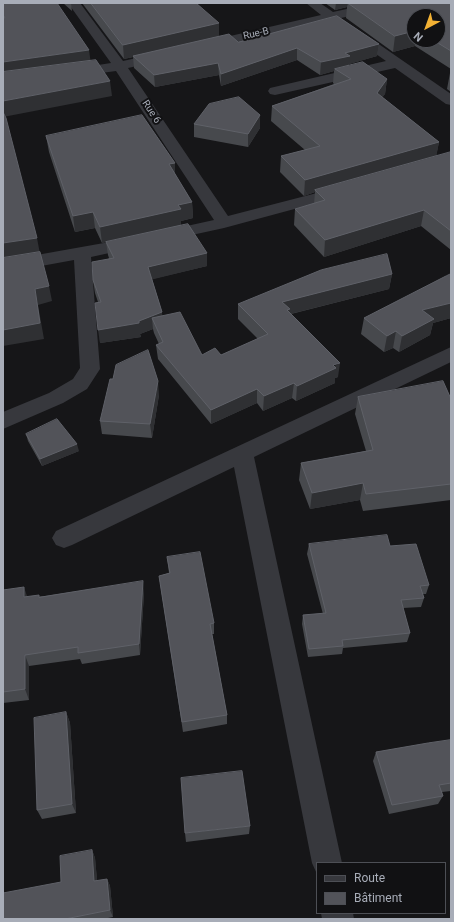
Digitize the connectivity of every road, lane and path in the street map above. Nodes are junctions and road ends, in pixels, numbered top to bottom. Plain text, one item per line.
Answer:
1 (74, 3) edge
2 (312, 3) edge
3 (390, 3) edge
4 (332, 16) junction
5 (196, 48) edge
6 (173, 53) edge
7 (397, 63) junction
8 (120, 66) junction
9 (58, 74) edge
10 (274, 91) dead end
11 (451, 101) edge
12 (362, 186) edge
13 (224, 222) junction
14 (82, 254) junction
15 (3, 268) edge
16 (450, 356) edge
17 (3, 421) edge
18 (242, 454) junction
19 (64, 538) dead end
20 (326, 862) edge

1 - 8 street, Rue 6
2 - 4 street
3 - 4 street, Rue-B
4 - 5 street, Rue-B
4 - 7 street
6 - 8 street
7 - 10 street
7 - 11 street
8 - 9 street
8 - 13 street, Rue 6
12 - 13 street
13 - 14 street
14 - 15 street
14 - 17 street
16 - 18 street
18 - 19 street
18 - 20 street

